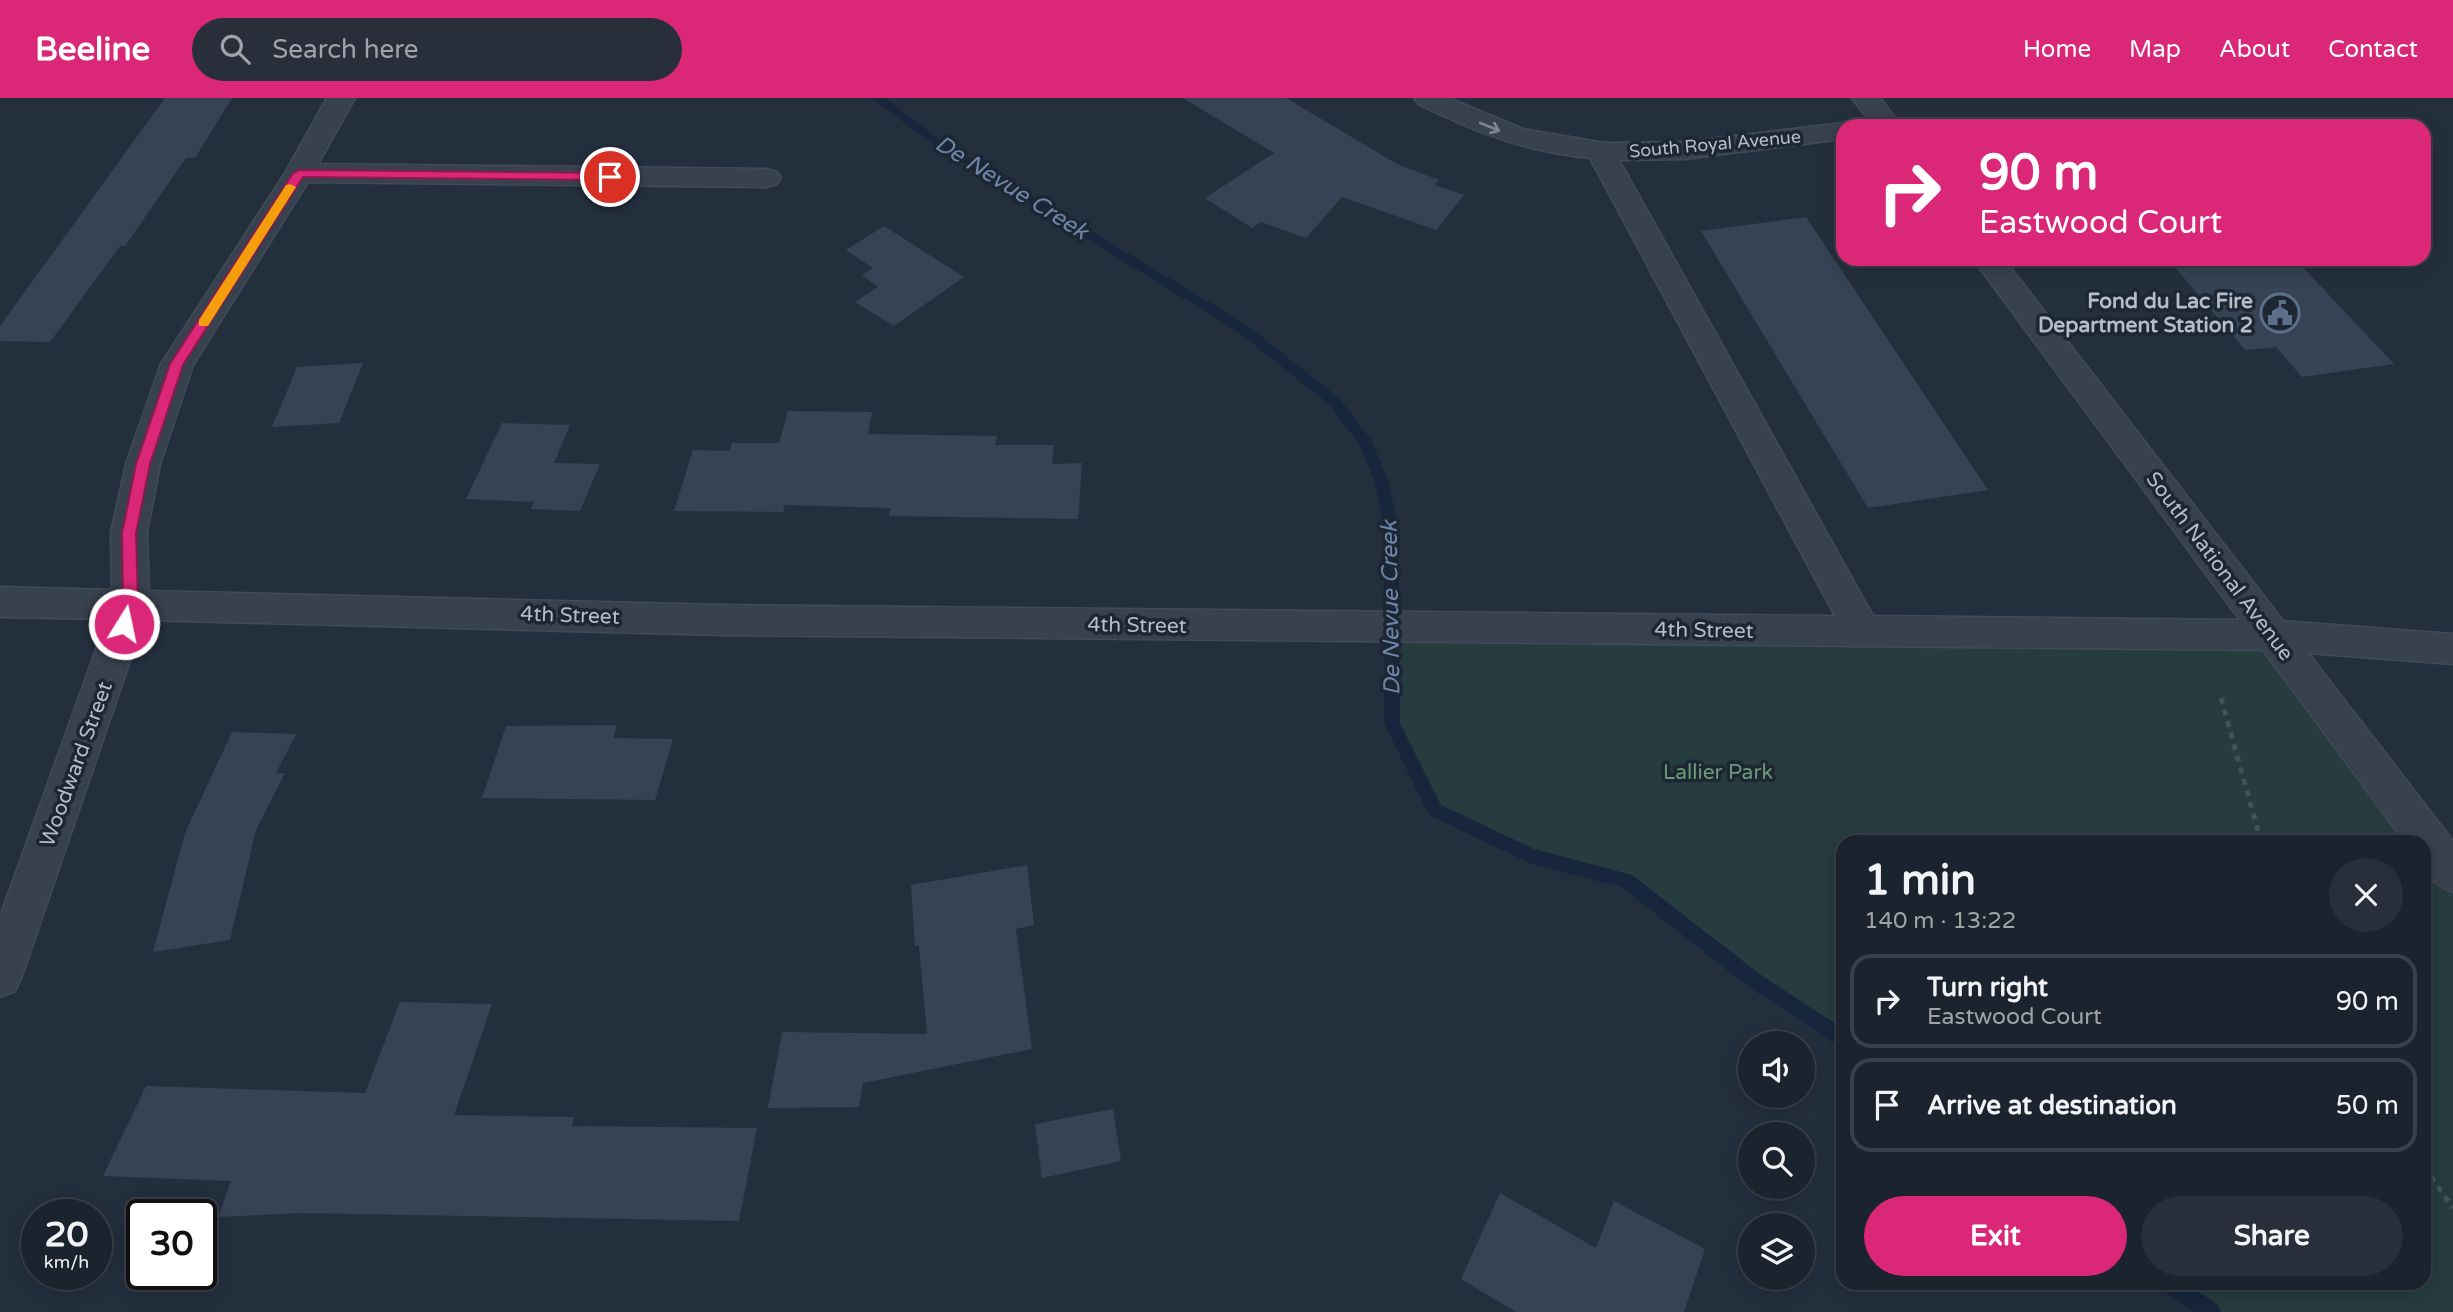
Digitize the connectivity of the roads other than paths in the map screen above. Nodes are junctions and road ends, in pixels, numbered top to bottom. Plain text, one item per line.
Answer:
1 (341, 98) edge
2 (1428, 98) edge
3 (1866, 98) edge
4 (1882, 119) edge
5 (1836, 132) edge
6 (1601, 152) junction
7 (299, 173) junction
8 (767, 178) dead end
9 (1993, 266) edge
10 (0, 601) edge
11 (131, 603) junction
12 (1862, 631) junction
13 (2274, 635) junction
14 (2453, 649) edge
15 (2424, 835) edge
16 (2431, 844) edge
17 (2453, 873) edge
18 (0, 976) edge

1 - 7 street, Woodward Street
2 -> 6 street, South Royal Avenue
3 - 4 street
5 - 6 street, South Royal Avenue
6 - 12 street
7 - 8 street
7 - 11 street, Woodward Street
9 - 13 street, South National Avenue
10 - 11 street, 4th Street
11 - 12 street, 4th Street
11 - 18 street, Woodward Street
12 - 13 street, 4th Street
13 - 14 street, 4th Street
13 - 15 street, South National Avenue
16 - 17 street, South National Avenue

